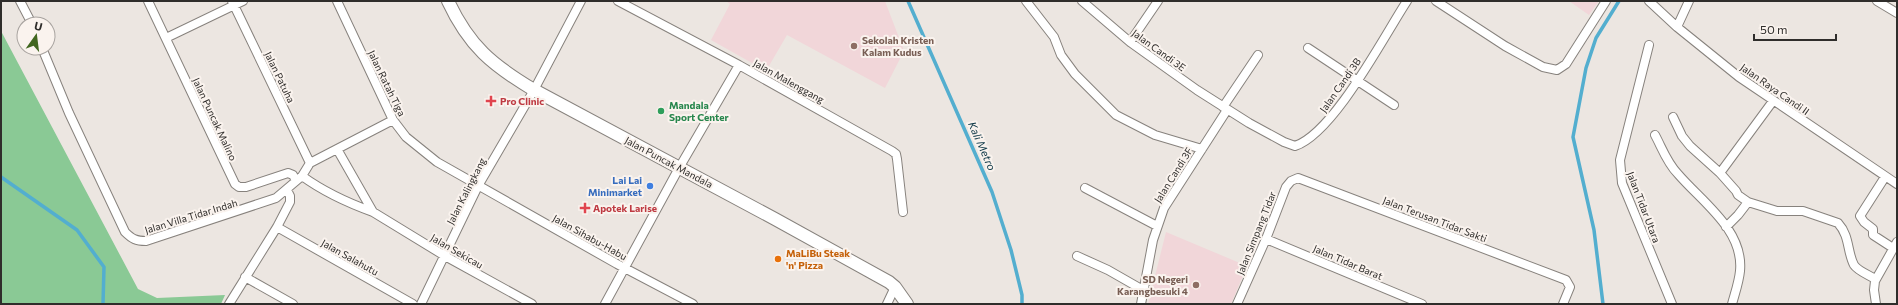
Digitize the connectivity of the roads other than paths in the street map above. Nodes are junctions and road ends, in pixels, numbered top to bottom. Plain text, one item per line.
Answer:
1 (20, 1) edge
2 (148, 1) edge
3 (243, 1) edge
4 (337, 1) edge
5 (448, 1) edge
6 (581, 1) edge
7 (618, 1) edge
8 (1026, 1) edge
9 (1082, 1) edge
10 (1158, 1) edge
11 (1407, 1) edge
12 (1436, 1) edge
13 (1606, 1) edge
14 (1649, 1) edge
15 (1689, 1) edge
16 (1877, 1) edge
17 (233, 3) edge
18 (1897, 13) edge
19 (28, 16) edge
20 (1677, 27) junction
21 (166, 38) junction
22 (1130, 42) junction
23 (1649, 45) dead end
24 (1308, 48) dead end
25 (1258, 55) dead end
26 (45, 56) edge
27 (739, 65) junction
28 (1357, 81) junction
29 (534, 90) junction
30 (1773, 101) junction
31 (1394, 105) dead end
32 (1225, 108) junction
33 (1673, 117) dead end
34 (393, 120) junction
35 (1655, 135) dead end
36 (337, 149) junction
37 (1202, 149) junction
38 (310, 163) junction
39 (679, 168) junction
40 (1720, 174) junction
41 (1885, 177) junction
42 (1302, 178) joint
43 (299, 179) junction
44 (1897, 184) edge
45 (478, 186) junction
46 (1084, 188) dead end
47 (287, 190) junction
48 (1748, 202) junction
49 (373, 212) junction
50 (903, 212) dead end
51 (1157, 226) junction
52 (1726, 227) junction
53 (277, 228) junction
54 (1266, 239) junction
55 (1896, 244) edge
56 (445, 256) junction
57 (1077, 256) dead end
58 (625, 268) junction
59 (245, 277) junction
60 (1875, 279) junction
61 (895, 287) junction
62 (1143, 290) junction
63 (229, 304) edge
64 (294, 304) edge
65 (413, 304) edge
66 (421, 304) edge
67 (532, 304) edge
68 (605, 304) edge
69 (693, 304) edge
70 (887, 304) edge
71 (907, 304) edge
72 (1141, 304) edge
73 (1237, 304) edge
74 (1422, 304) edge
75 (1563, 304) edge
76 (1672, 304) edge
77 (1732, 304) edge
78 (1876, 304) edge

1 - 19 street
2 - 21 street, Jalan Puncak Malino
3 - 17 street
4 - 34 street, Jalan Ratah Tiga
5 - 29 main road, Jalan Puncak Mandala
6 - 29 street, Jalan Kalingkang
7 - 27 street, Jalan Malenggang
8 - 37 street
9 - 22 street, Jalan Candi 3E
10 - 22 street
11 - 28 street, Jalan Candi 3B
12 - 13 street
14 - 20 street, Jalan Raya Candi II
15 - 20 street
16 - 18 street
17 - 21 street
17 - 38 street, Jalan Patuha
20 - 30 street, Jalan Raya Candi II
21 - 43 street, Jalan Puncak Malino
22 - 32 street, Jalan Candi 3E
23 - 76 street, Jalan Tidar Utara
24 - 28 street
25 - 32 street, Jalan Candi 3F
26 - 47 street, Jalan Villa Tidar Indah
27 - 39 street
27 - 50 street, Jalan Malenggang
28 - 31 street
28 - 32 street, Jalan Candi 3B
29 - 39 main road, Jalan Puncak Mandala
29 - 45 street, Jalan Kalingkang
30 - 40 street
30 - 41 street, Jalan Raya Candi II
32 - 37 street, Jalan Candi 3F
33 - 40 street
34 - 36 street
34 - 45 street, Jalan Ratah Tiga
35 - 52 street
36 - 38 street
36 - 49 street
37 - 51 street, Jalan Candi 3F
38 - 43 street, Jalan Villa Tidar Indah
39 - 58 street
39 - 61 main road, Jalan Puncak Mandala
40 - 48 street
41 - 44 street, Jalan Raya Candi II
41 - 55 street
42 - 54 street, Jalan Simpang Tidar
42 - 75 street, Jalan Terusan Tidar Sakti
43 - 47 street, Jalan Villa Tidar Indah
43 - 49 street, Jalan Sekicau
45 - 56 street, Jalan Kalingkang
45 - 58 street, Jalan Sihabu-Habu
46 - 51 street
47 - 53 street
48 - 52 street
48 - 60 street
49 - 56 street, Jalan Sekicau
51 - 62 street, Jalan Candi 3F
52 - 77 street
53 - 59 street
53 - 65 street, Jalan Salahutu
54 - 73 street, Jalan Simpang Tidar
54 - 74 street, Jalan Tidar Barat
55 - 60 street
56 - 66 street, Jalan Kalingkang
56 - 67 street, Jalan Sekicau
57 - 62 street
58 - 68 street
58 - 69 street, Jalan Sihabu-Habu
59 - 63 street
59 - 64 street
60 - 78 street
61 - 70 street
61 - 71 main road, Jalan Puncak Mandala
62 - 72 street, Jalan Candi 3F

